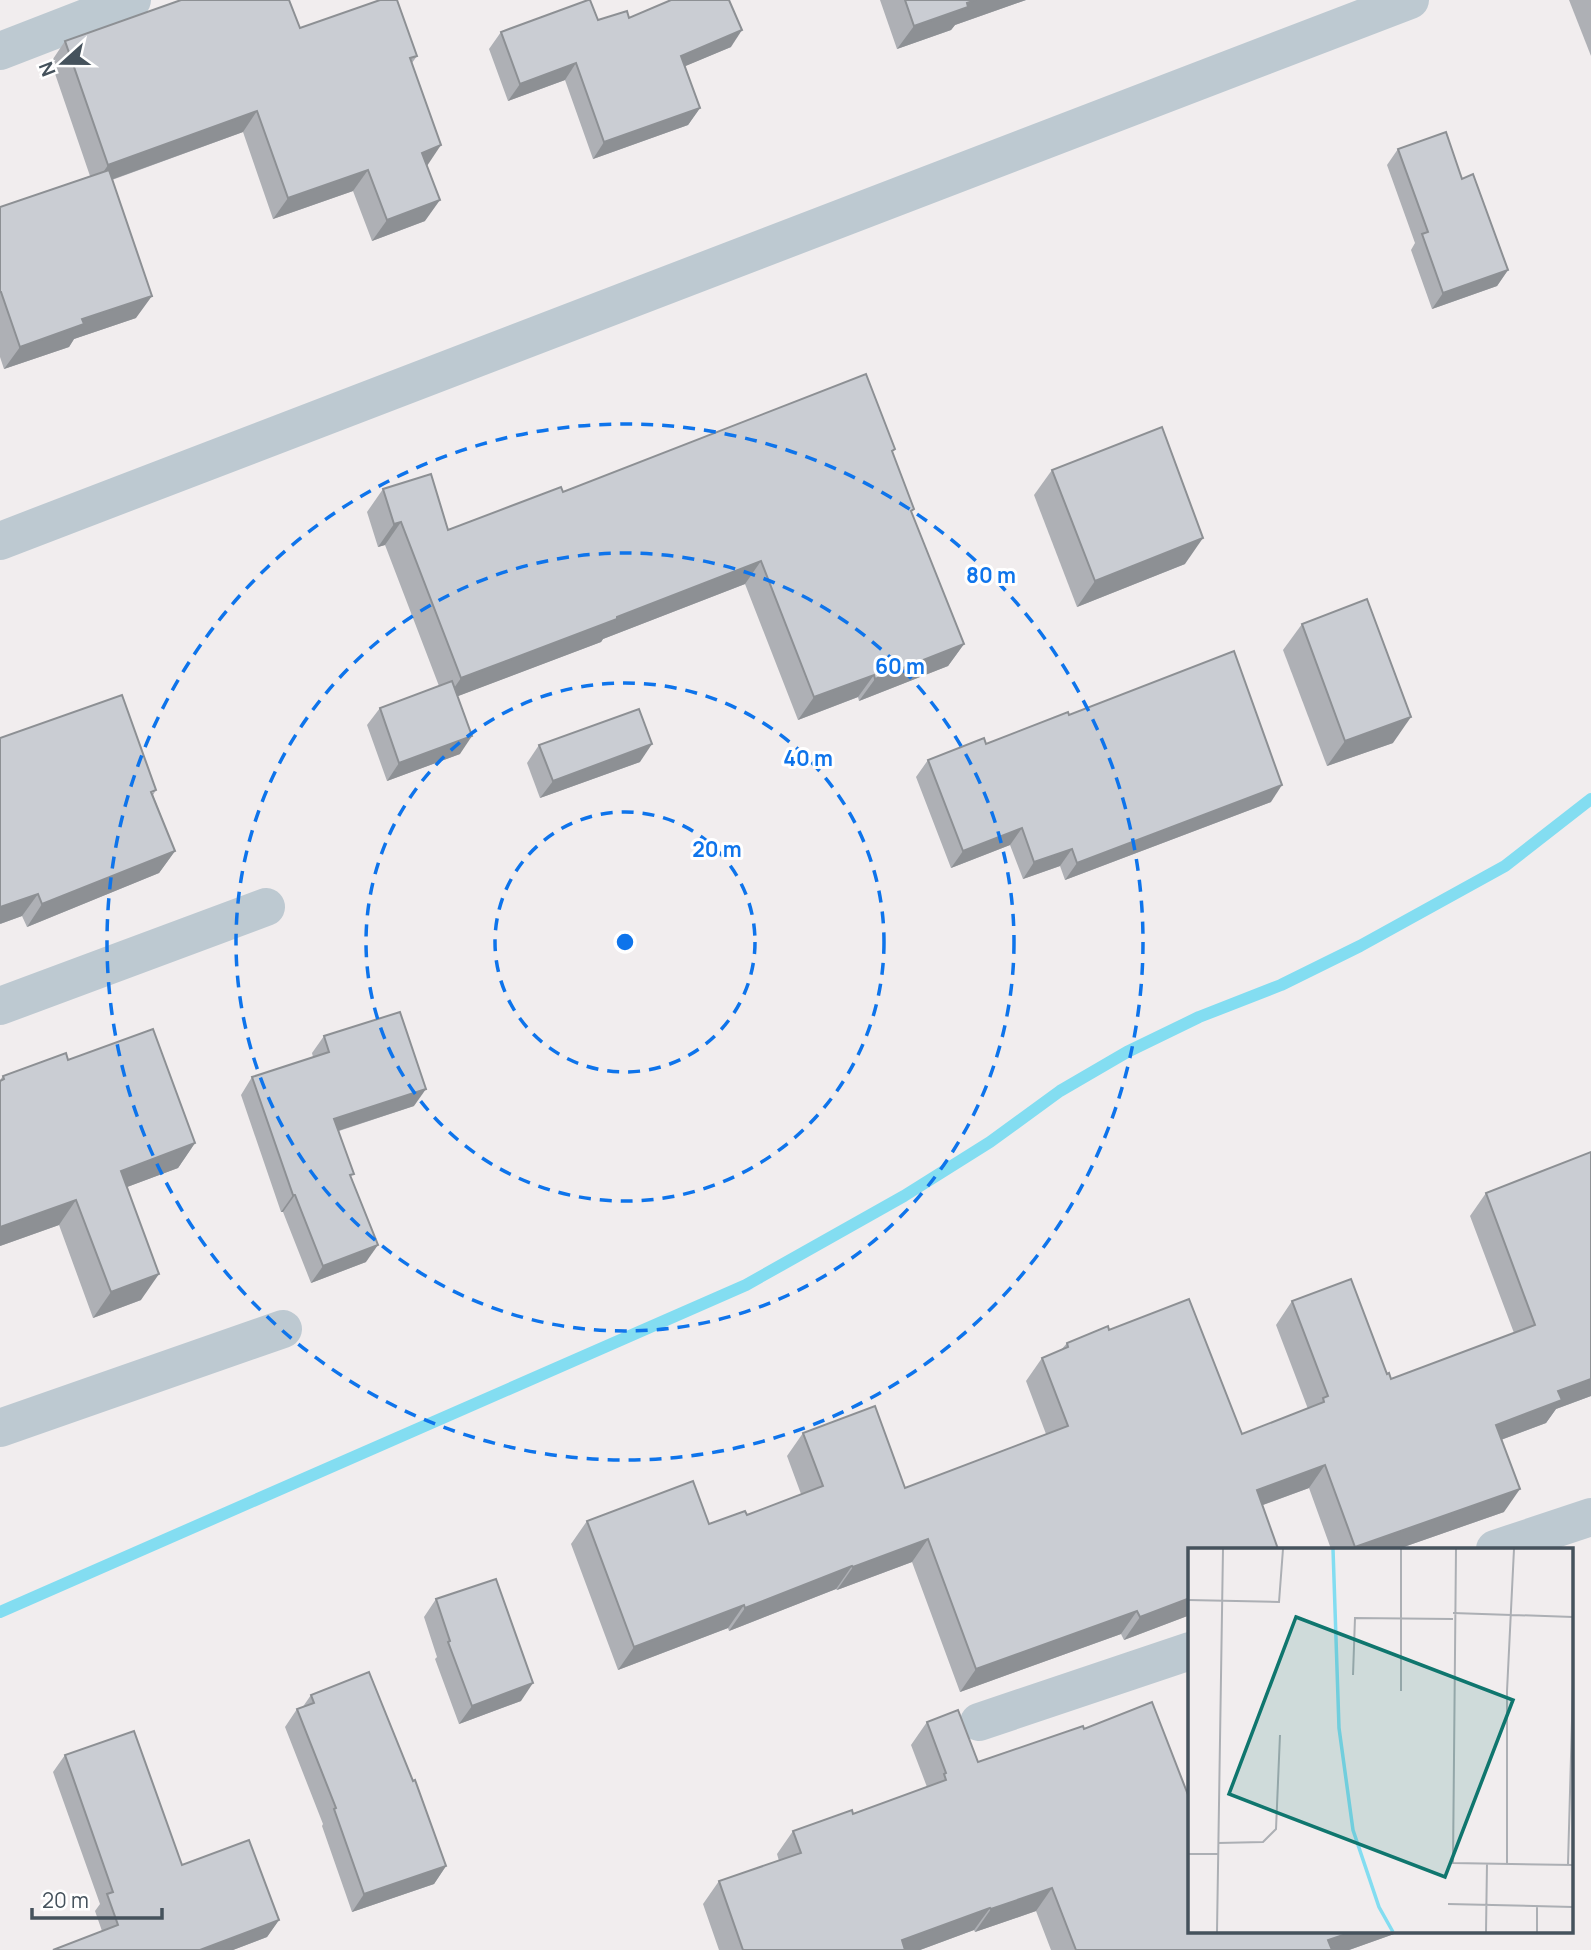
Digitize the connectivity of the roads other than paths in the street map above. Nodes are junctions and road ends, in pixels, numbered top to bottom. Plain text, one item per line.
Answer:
1 (132, 0) edge
2 (1410, 0) edge
3 (0, 51) edge
4 (0, 541) edge
5 (266, 907) dead end
6 (0, 1006) edge
7 (283, 1329) dead end
8 (0, 1428) edge
9 (1591, 1517) edge
10 (1498, 1548) edge
11 (1188, 1652) edge
12 (979, 1722) dead end

1 - 3 street
2 - 4 street
5 - 6 street
7 - 8 street
9 - 10 street
11 - 12 street

